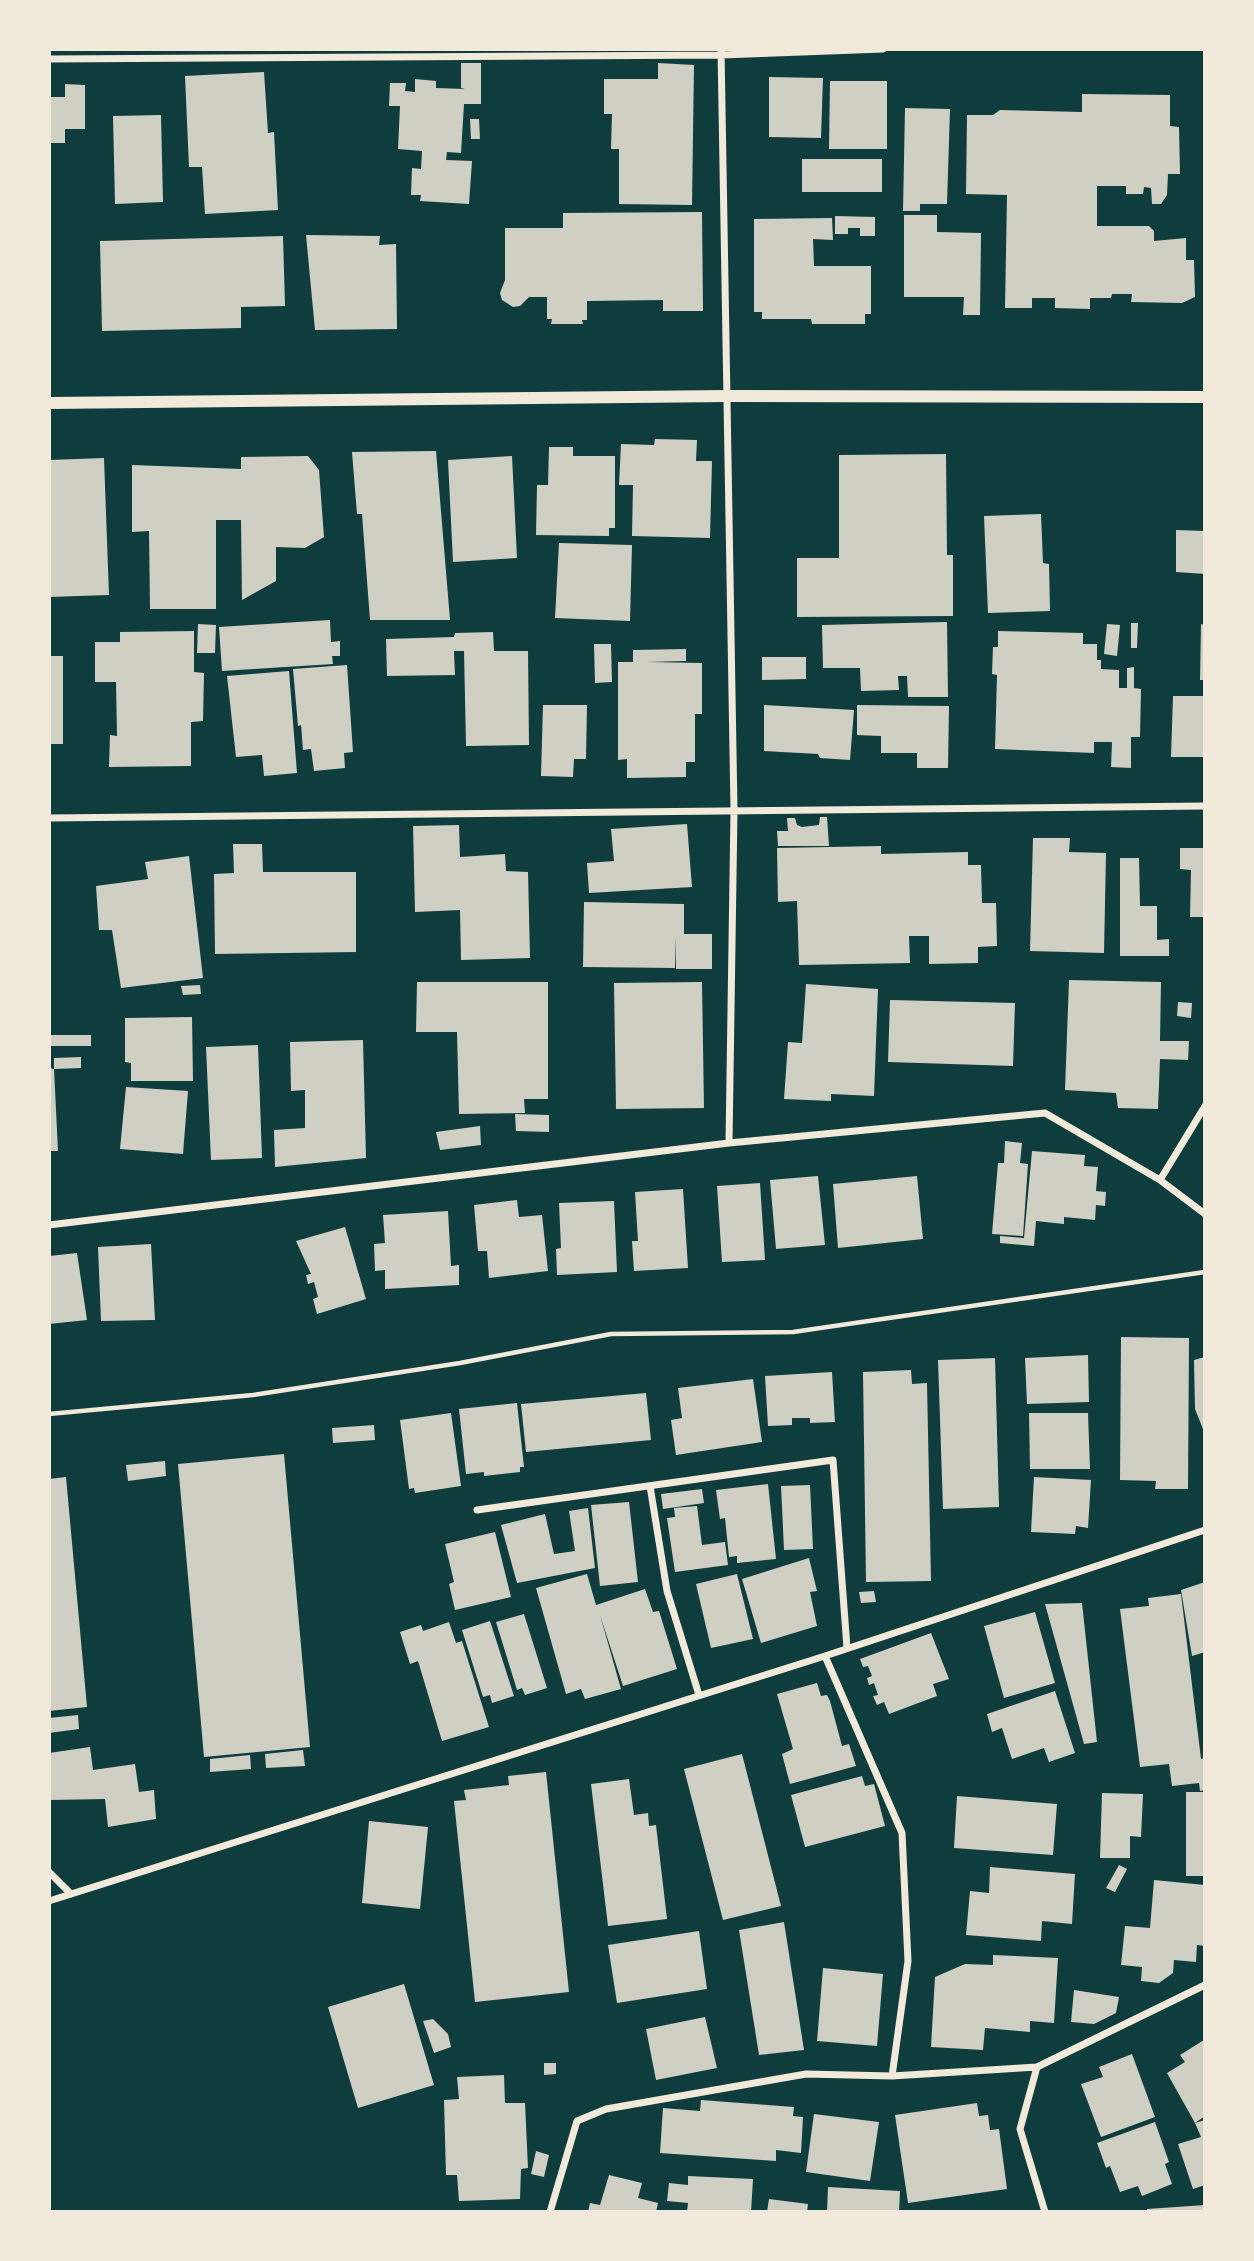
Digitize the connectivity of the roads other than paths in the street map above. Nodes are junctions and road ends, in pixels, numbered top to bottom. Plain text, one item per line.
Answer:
1 (883, 49) edge
2 (721, 52) edge
3 (49, 59) edge
4 (727, 396) junction
5 (1205, 397) edge
6 (49, 403) edge
7 (1205, 806) edge
8 (734, 810) junction
9 (49, 818) edge
10 (1205, 1106) edge
11 (729, 1143) junction
12 (1160, 1180) junction
13 (1205, 1214) edge
14 (49, 1225) edge
15 (650, 1486) junction
16 (477, 1510) dead end
17 (1205, 1530) edge
18 (847, 1648) junction
19 (825, 1656) junction
20 (699, 1695) junction
21 (49, 1872) edge
22 (71, 1894) junction
23 (49, 1901) edge
24 (1205, 1985) edge
25 (1037, 2067) junction
26 (892, 2076) junction
27 (550, 2212) edge
28 (1045, 2212) edge

1 - 2 street
2 - 3 street
2 - 4 street
4 - 5 street
4 - 6 street
4 - 8 street
7 - 8 street
8 - 9 street
8 - 11 street
10 - 12 street
11 - 12 street
11 - 14 street
12 - 13 street
15 - 16 street
15 - 18 street
15 - 20 street
17 - 18 street
18 - 19 street
19 - 20 street
19 - 26 street
20 - 22 street
21 - 22 street
22 - 23 street
24 - 25 street
25 - 26 street
25 - 28 street
26 - 27 street

